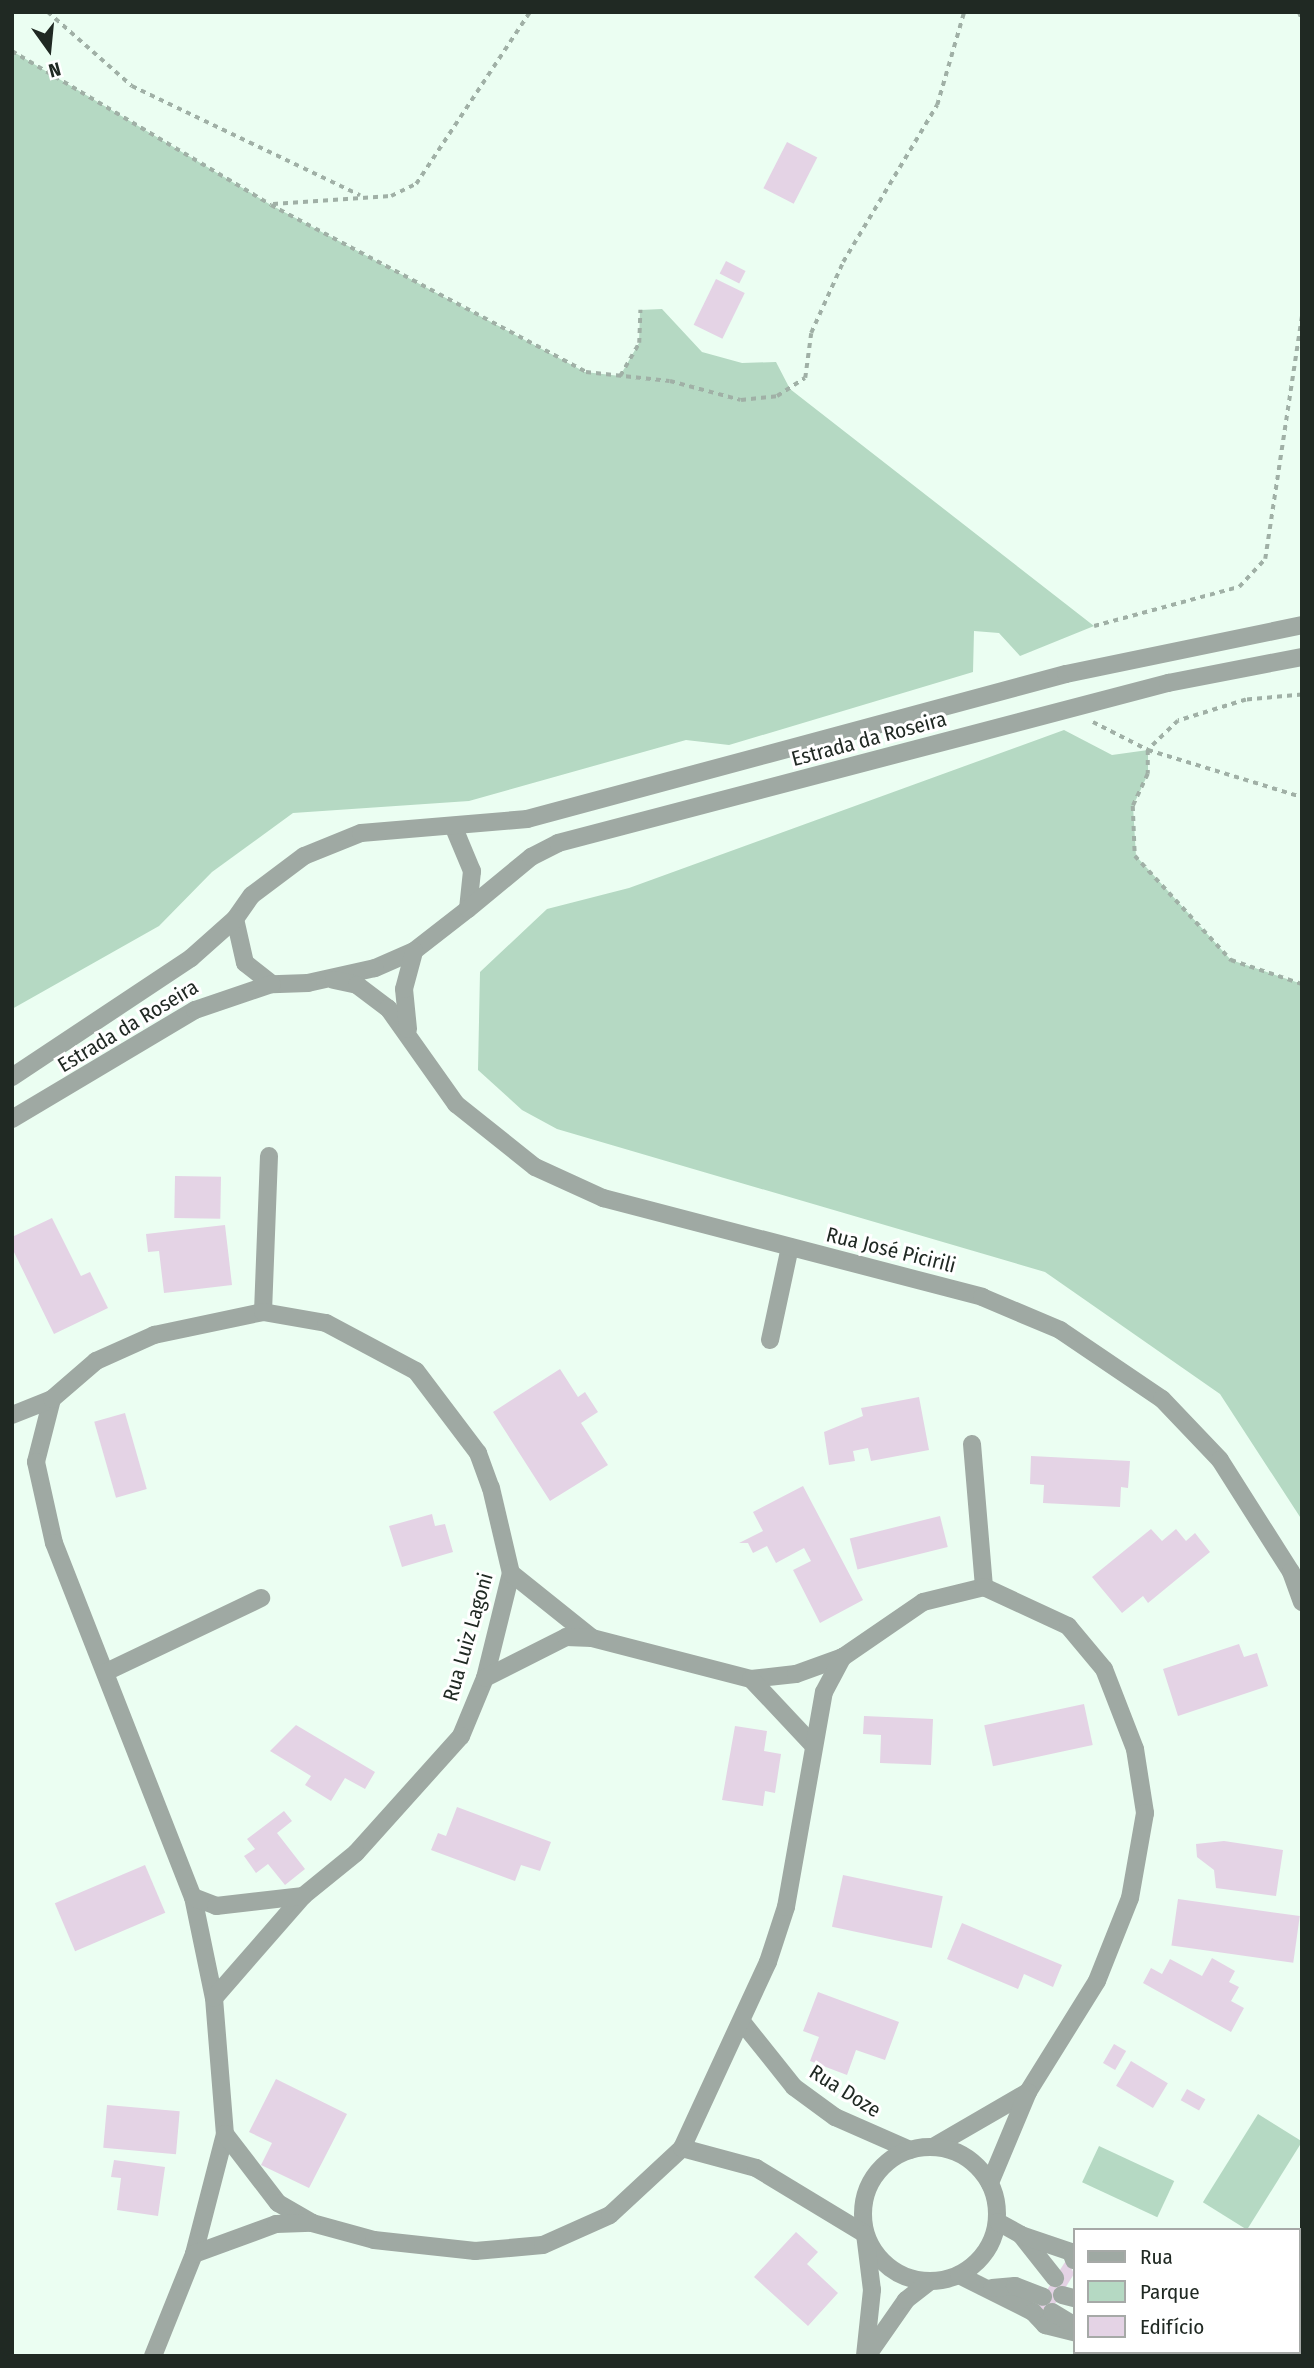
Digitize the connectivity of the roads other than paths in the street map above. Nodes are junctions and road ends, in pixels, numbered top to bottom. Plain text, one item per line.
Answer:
1 (1302, 625) edge
2 (1302, 657) edge
3 (454, 828) junction
4 (468, 909) junction
5 (235, 919) junction
6 (414, 951) junction
7 (334, 980) junction
8 (272, 984) junction
9 (408, 1029) junction
10 (12, 1077) edge
11 (12, 1119) edge
12 (269, 1156) dead end
13 (790, 1247) junction
14 (263, 1312) junction
15 (770, 1340) dead end
16 (51, 1399) junction
17 (12, 1415) edge
18 (972, 1444) dead end
19 (511, 1573) junction
20 (984, 1587) junction
21 (261, 1598) dead end
22 (1302, 1602) edge
23 (592, 1638) junction
24 (843, 1657) junction
25 (106, 1672) junction
26 (485, 1678) junction
27 (751, 1679) junction
28 (813, 1744) junction
29 (303, 1896) junction
30 (193, 1897) junction
31 (214, 1998) junction
32 (742, 2022) junction
33 (1028, 2092) junction
34 (225, 2134) junction
35 (933, 2147) junction
36 (682, 2148) junction
37 (910, 2150) junction
38 (990, 2183) junction
39 (998, 2222) junction
40 (312, 2223) junction
41 (865, 2234) junction
42 (1021, 2235) junction
43 (194, 2254) junction
44 (1072, 2255) edge
45 (959, 2274) junction
46 (1055, 2278) dead end
47 (929, 2282) junction
48 (992, 2288) junction
49 (1072, 2323) edge
50 (1072, 2332) edge
51 (153, 2356) edge
52 (866, 2356) edge

1 - 3 street, Estrada da Roseira
2 - 4 street, Estrada da Roseira
3 - 4 street
3 - 5 street, Estrada da Roseira
4 - 6 street, Estrada da Roseira
5 - 8 street
5 - 10 street, Estrada da Roseira
6 - 7 street, Estrada da Roseira
6 - 9 street
7 - 8 street, Estrada da Roseira
7 - 9 street
8 - 11 street, Estrada da Roseira
9 - 13 street, Rua José Picirili
12 - 14 street
13 - 15 street
13 - 22 street, Rua José Picirili
14 - 16 street, Rua Luiz Lagoni
14 - 19 street, Rua Luiz Lagoni
16 - 17 street, Rua Luiz Lagoni
16 - 25 street
18 - 20 street
19 - 23 street
19 - 26 street, Rua Luiz Lagoni
20 - 24 street
20 - 33 street
21 - 25 street
23 - 26 street
23 - 27 street
24 - 27 street
24 - 28 street
25 - 30 street
26 - 29 street, Rua Luiz Lagoni
27 - 28 street
28 - 32 street
29 - 30 street
29 - 31 street, Rua Luiz Lagoni
30 - 31 street
31 - 34 street
32 - 36 street
32 - 37 street, Rua Doze
33 - 35 street
33 - 38 street
34 - 40 street
34 - 43 street
35 - 37 street
35 - 38 street
36 - 40 street
36 - 41 street
37 - 41 street
38 - 39 street
39 - 42 street
39 - 45 street
40 - 43 street
41 - 47 street
41 - 52 street
42 - 44 street
42 - 46 street
43 - 51 street
45 - 47 street
45 - 48 street
47 - 52 street
48 - 49 street
48 - 50 street

